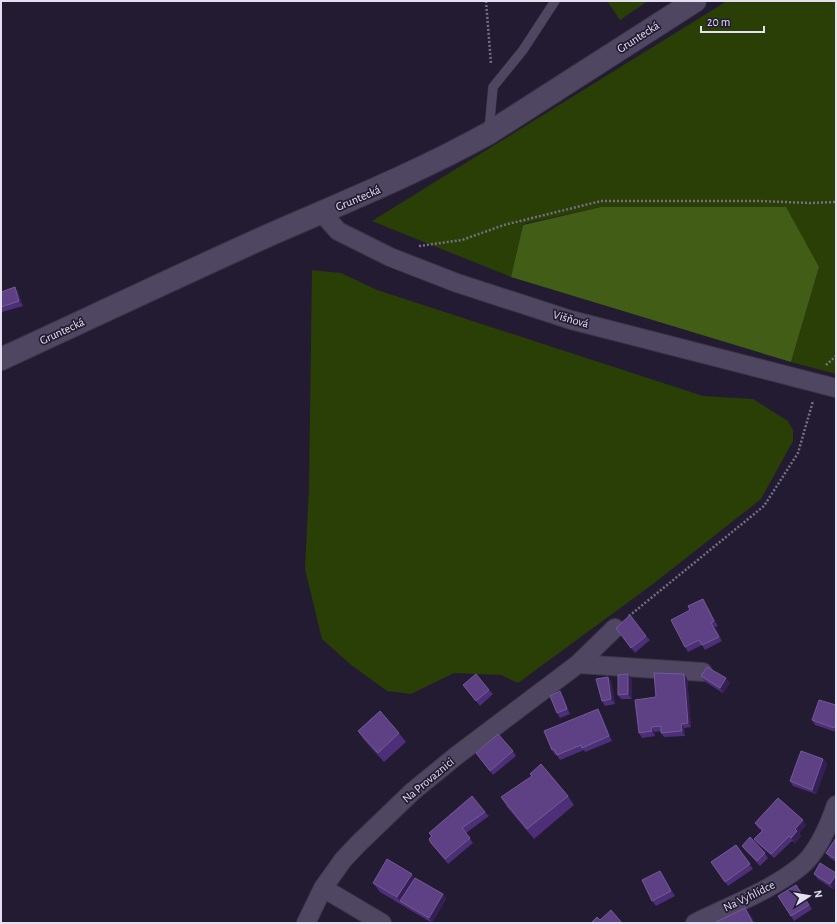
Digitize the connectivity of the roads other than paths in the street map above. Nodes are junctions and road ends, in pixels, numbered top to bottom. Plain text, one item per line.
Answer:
1 (555, 1) edge
2 (695, 1) edge
3 (489, 133) junction
4 (322, 213) junction
5 (1, 358) edge
6 (836, 388) edge
7 (615, 628) edge
8 (578, 664) junction
9 (703, 672) edge
10 (836, 805) edge
11 (323, 888) junction
12 (306, 923) edge
13 (382, 923) edge
14 (695, 923) edge

1 - 3 lane
2 - 3 street, Gruntecká
3 - 4 street, Gruntecká
4 - 5 street, Gruntecká
4 - 6 street, Višňová
7 - 8 street, Na Provaznici
8 - 9 street
8 - 11 street, Na Provaznici
10 - 14 street, Na Vyhlídce
11 - 12 street, Na Provaznici
11 - 13 street

